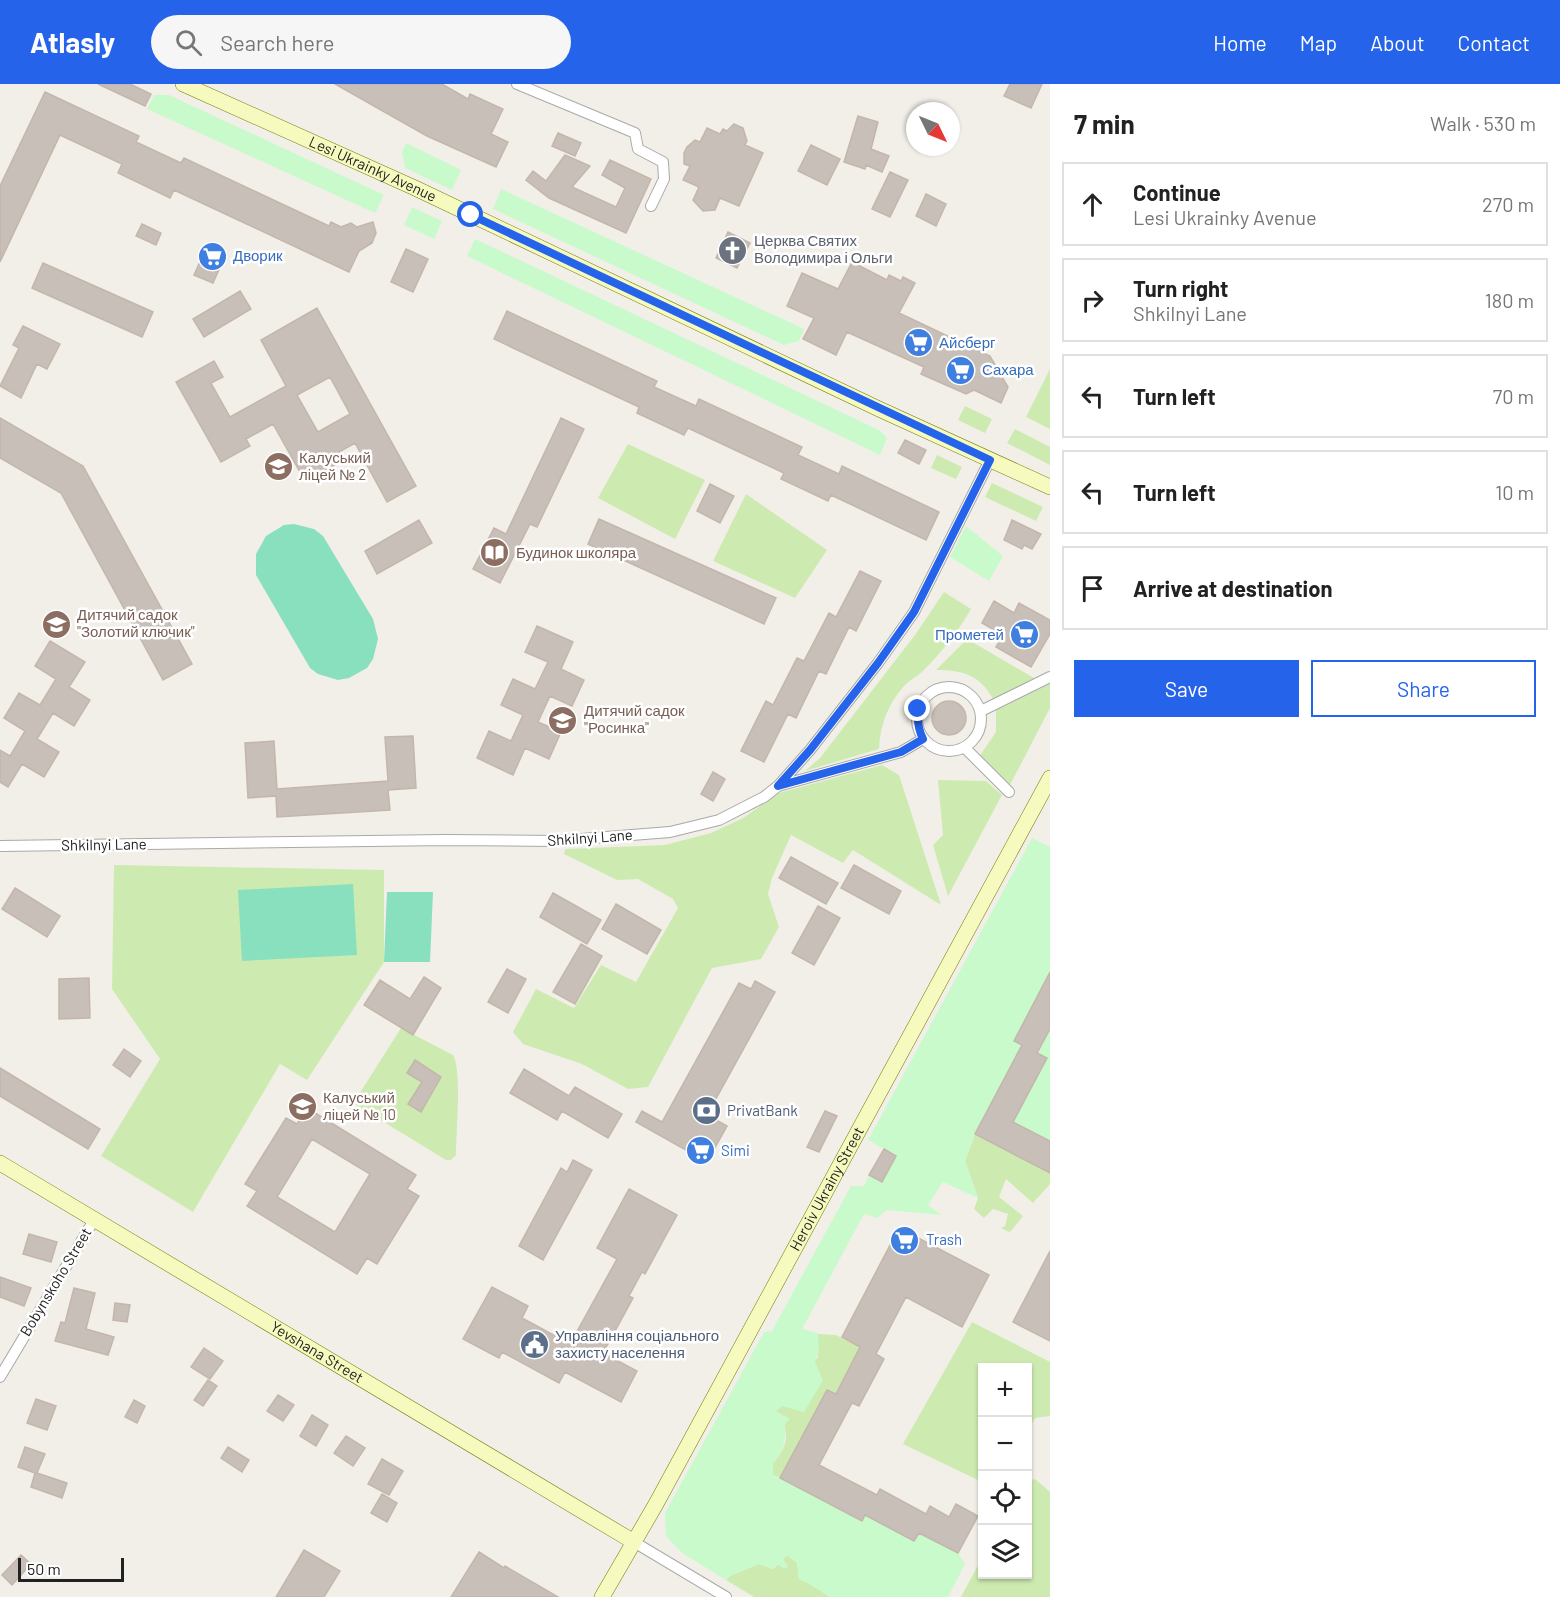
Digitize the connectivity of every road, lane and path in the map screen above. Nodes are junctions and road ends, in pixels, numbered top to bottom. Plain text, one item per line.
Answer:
1 (183, 84) edge
2 (517, 84) edge
3 (651, 206) dead end
4 (990, 460) junction
5 (1050, 487) edge
6 (1050, 677) edge
7 (981, 711) junction
8 (923, 739) junction
9 (965, 748) junction
10 (1050, 778) edge
11 (778, 786) junction
12 (1009, 792) dead end
13 (0, 846) edge
14 (0, 1163) edge
15 (94, 1220) junction
16 (0, 1377) edge
17 (634, 1542) junction
18 (602, 1597) edge
19 (726, 1597) edge

1 - 4 main road, Lesi Ukrainky Avenue
2 - 3 street
4 - 5 main road, Lesi Ukrainky Avenue
4 - 11 street, Shkilnyi Lane
6 - 7 street
7 - 8 street
7 - 9 street
8 - 9 street
8 - 11 street
9 - 12 street
10 - 17 main road, Heroiv Ukrainy Street
11 - 13 street, Shkilnyi Lane
14 - 15 main road, Yevshana Street
15 - 16 street, Bobynskoho Street
15 - 17 main road, Yevshana Street
17 - 18 main road, Heroiv Ukrainy Street
17 - 19 street

